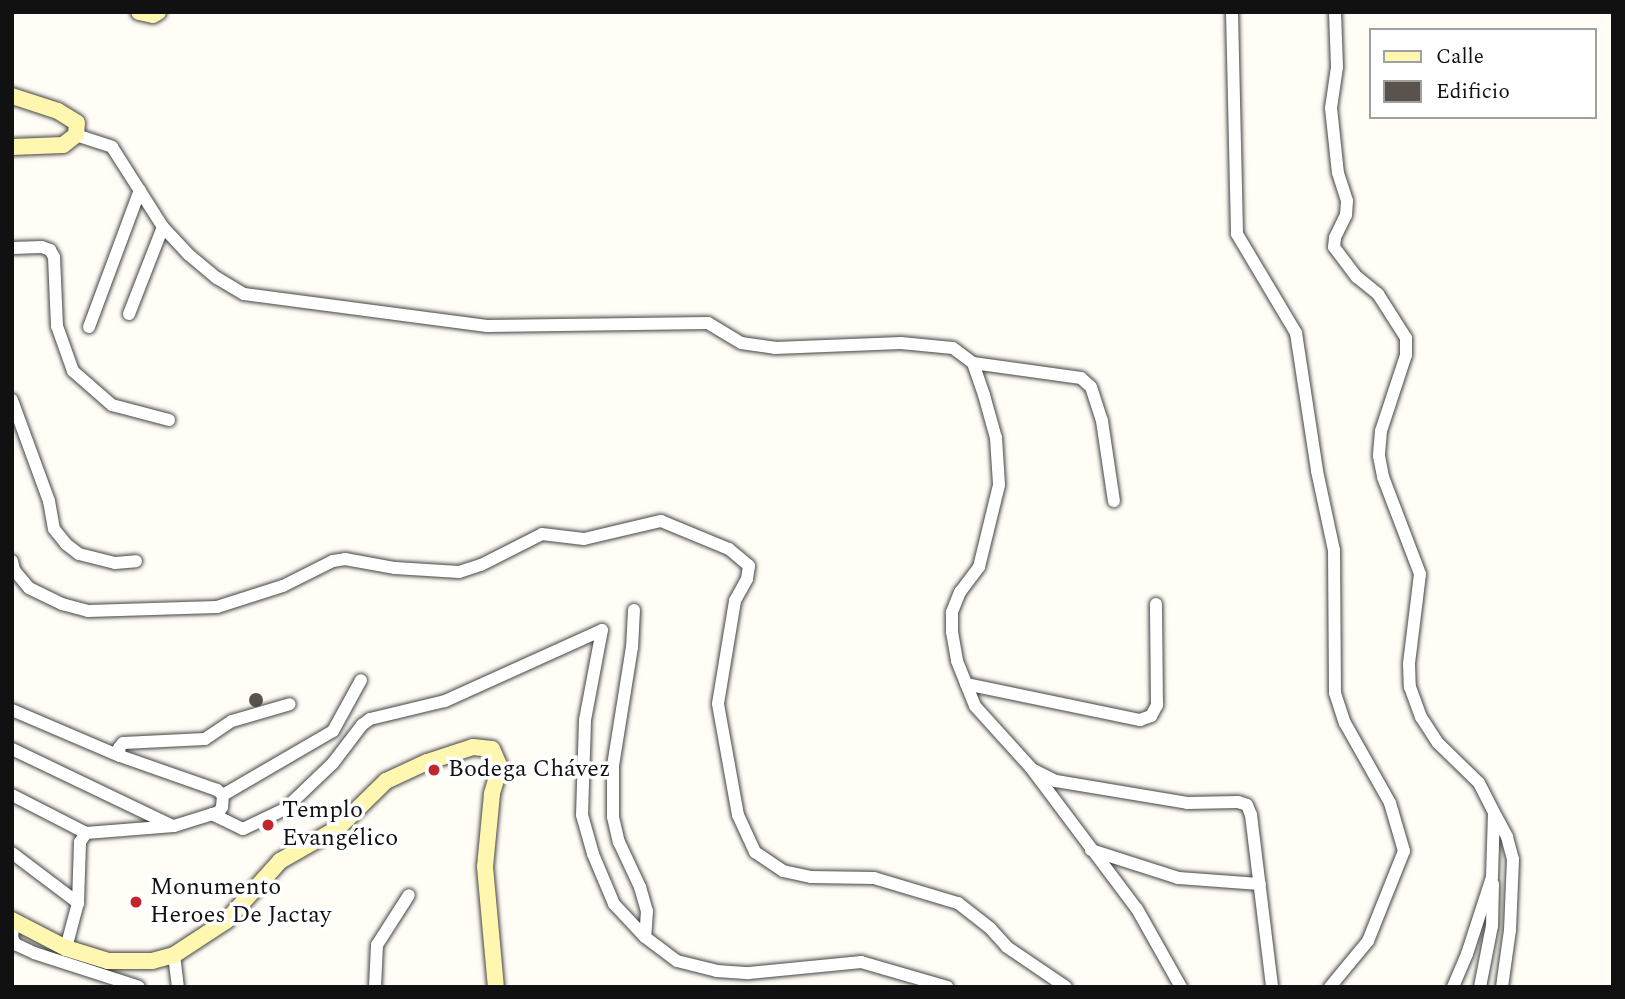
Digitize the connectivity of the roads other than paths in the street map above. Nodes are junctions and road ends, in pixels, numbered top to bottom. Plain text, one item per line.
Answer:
1 (139, 12) edge
2 (158, 12) edge
3 (1232, 12) edge
4 (1335, 12) edge
5 (12, 96) edge
6 (76, 135) junction
7 (12, 147) edge
8 (139, 190) junction
9 (163, 227) junction
10 (12, 247) edge
11 (129, 314) dead end
12 (89, 327) dead end
13 (973, 363) junction
14 (12, 400) edge
15 (169, 420) dead end
16 (1114, 501) dead end
17 (12, 561) edge
18 (136, 561) dead end
19 (1156, 604) dead end
20 (634, 610) dead end
21 (361, 680) dead end
22 (965, 684) junction
23 (290, 704) dead end
24 (12, 710) edge
25 (12, 749) edge
26 (120, 756) junction
27 (1031, 768) junction
28 (12, 795) edge
29 (223, 795) junction
30 (1494, 813) junction
31 (212, 814) junction
32 (174, 826) junction
33 (86, 833) junction
34 (1090, 850) junction
35 (12, 853) edge
36 (1492, 877) junction
37 (1260, 884) junction
38 (409, 895) dead end
39 (78, 903) junction
40 (13, 922) edge
41 (645, 937) junction
42 (66, 948) junction
43 (174, 955) junction
44 (139, 987) edge
45 (178, 987) edge
46 (374, 987) edge
47 (496, 987) edge
48 (947, 987) edge
49 (1066, 987) edge
50 (1181, 987) edge
51 (1272, 987) edge
52 (1330, 987) edge
53 (1453, 987) edge
54 (1480, 987) edge
55 (1502, 987) edge

1 - 2 street
3 - 52 street
4 - 30 street
5 - 6 street
6 - 7 street
6 - 8 street
8 - 9 street
8 - 12 street
9 - 11 street
9 - 13 street
10 - 15 street
13 - 16 street
13 - 22 street
14 - 18 street
17 - 49 street
19 - 22 street
20 - 41 street
21 - 29 street
22 - 27 street
23 - 26 street
24 - 26 street
25 - 32 street
26 - 29 street
27 - 34 street
27 - 37 street
28 - 33 street
29 - 31 street
30 - 36 street
30 - 55 street
31 - 32 street
31 - 41 street
32 - 33 street
33 - 39 street
34 - 37 street
34 - 50 street
35 - 39 street
36 - 53 street
36 - 54 street
37 - 51 street
38 - 46 street
39 - 42 street
40 - 42 street
40 - 44 street
41 - 48 street
42 - 43 street
43 - 45 street
43 - 47 street

